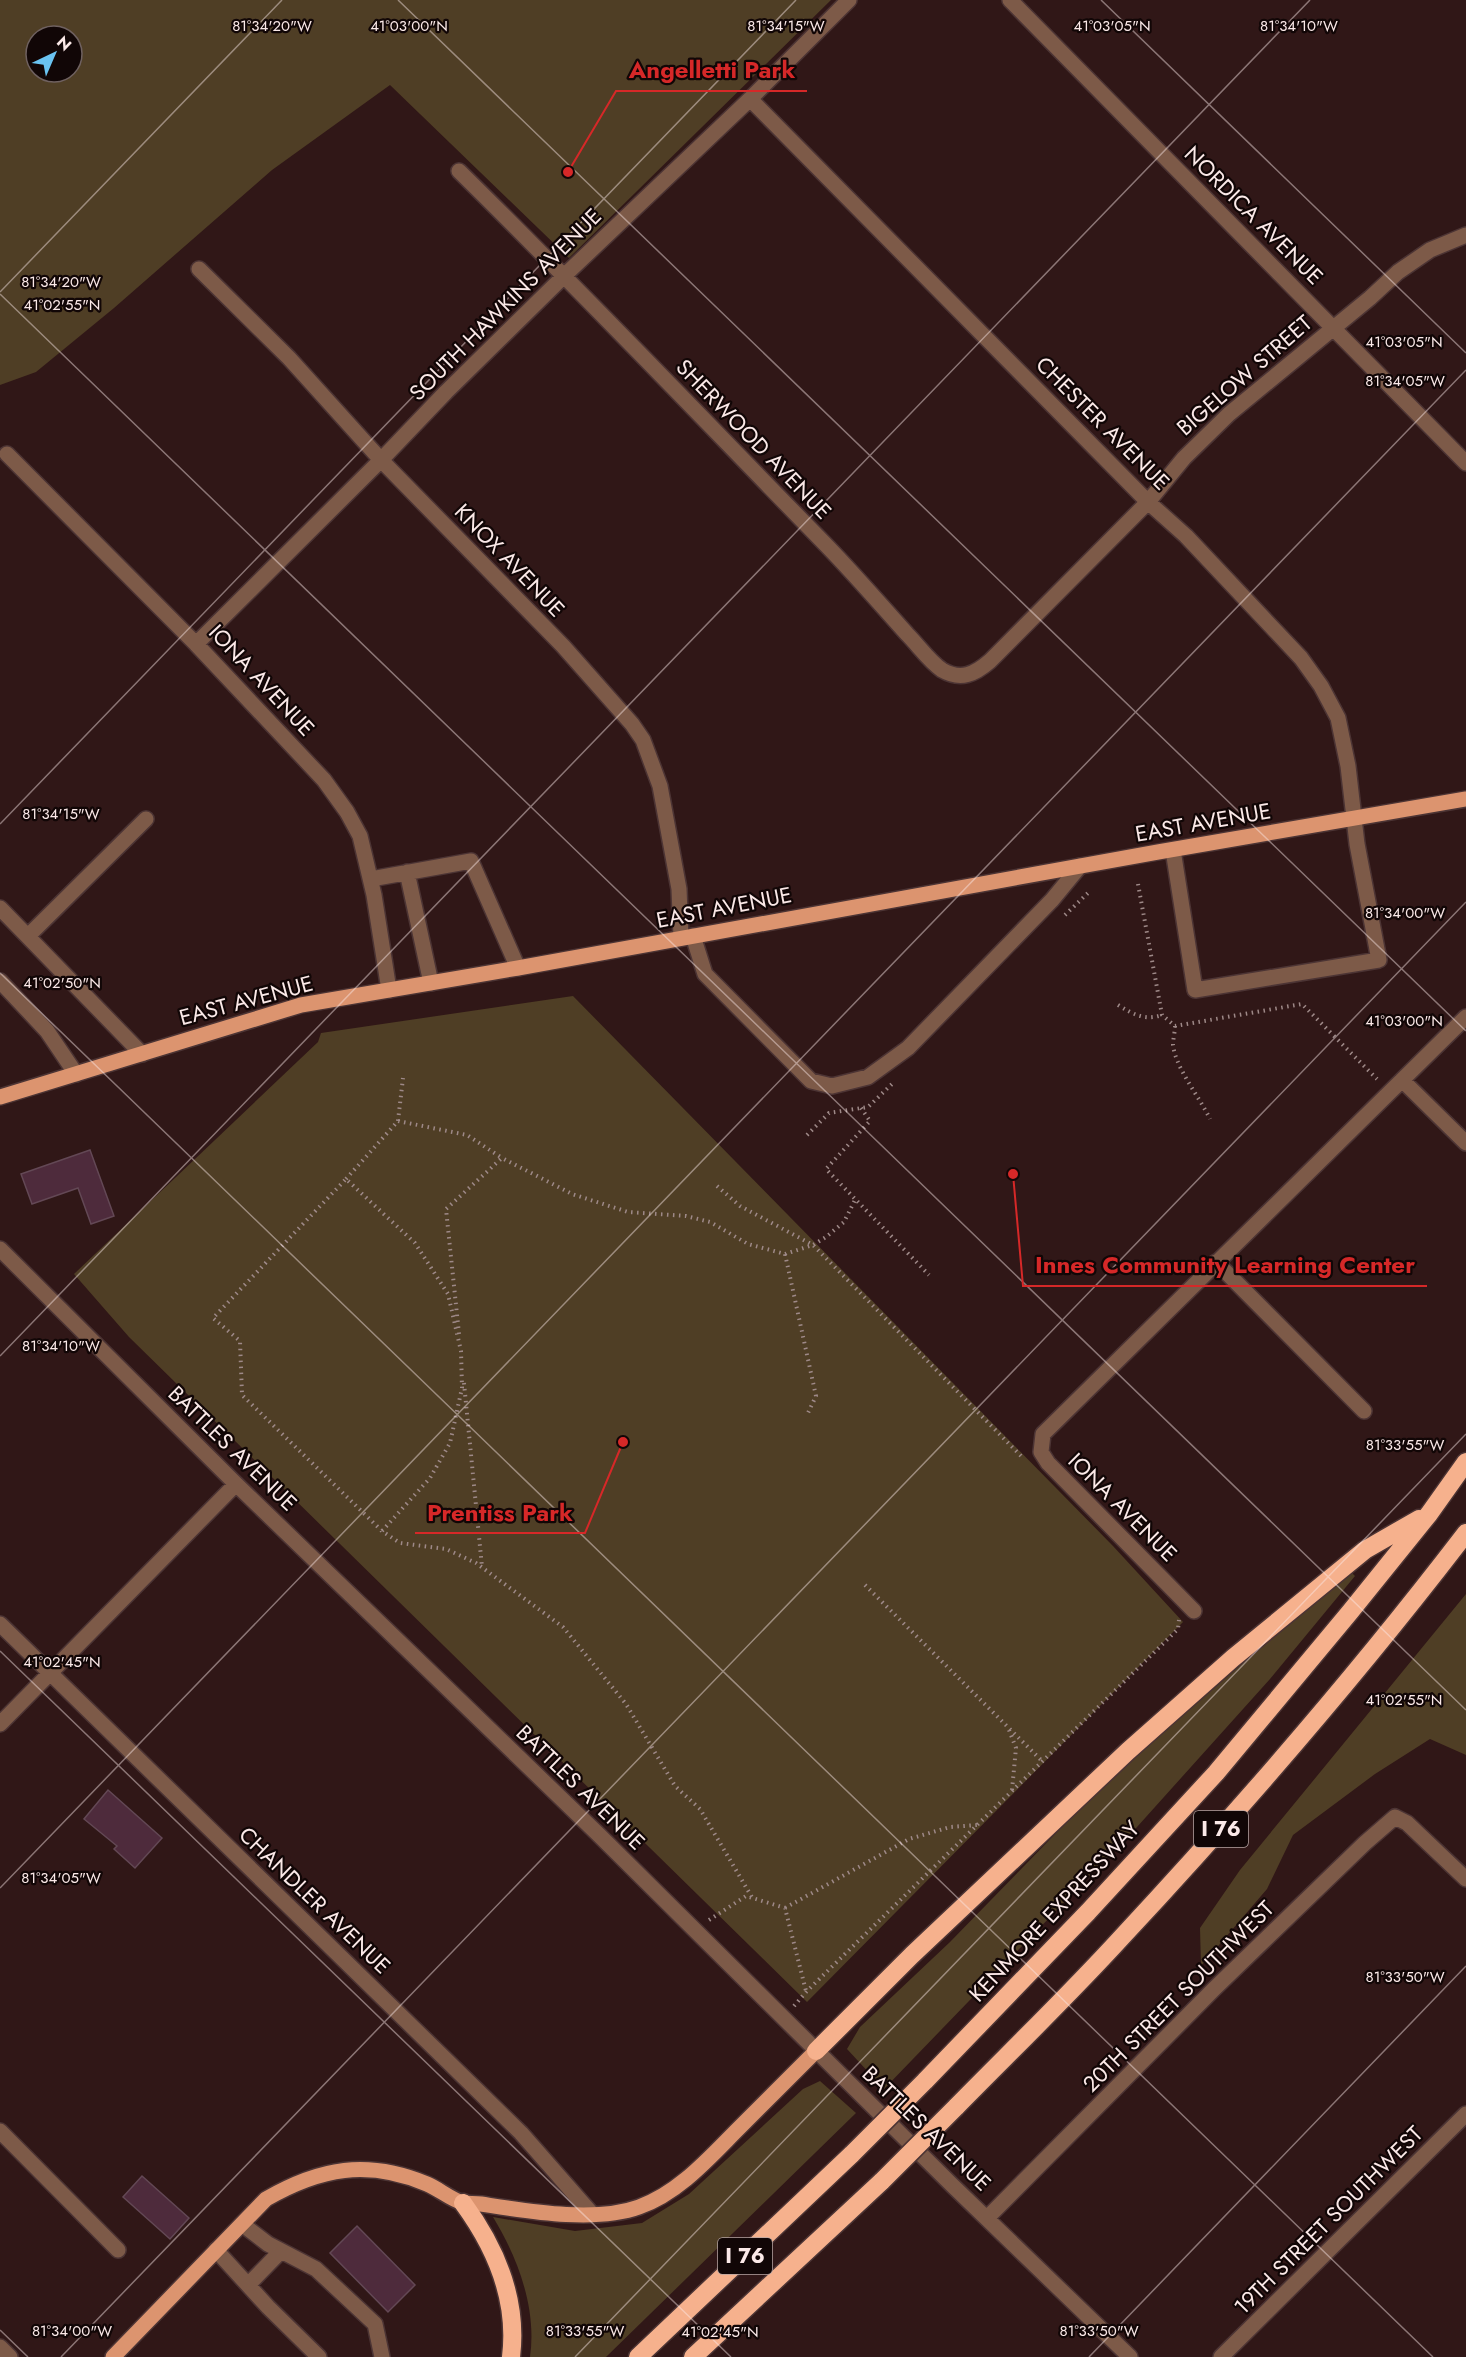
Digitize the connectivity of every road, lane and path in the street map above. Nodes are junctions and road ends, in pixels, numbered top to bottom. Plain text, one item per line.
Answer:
1 (849, 0) edge
2 (1010, 0) edge
3 (750, 99) junction
4 (459, 171) dead end
5 (1466, 236) edge
6 (199, 269) dead end
7 (565, 275) junction
8 (1334, 326) junction
9 (7, 454) dead end
10 (381, 460) junction
11 (1466, 462) edge
12 (1148, 502) junction
13 (1023, 627) joint
14 (196, 644) junction
15 (1466, 799) edge
16 (1353, 818) junction
17 (146, 819) dead end
18 (1173, 850) junction
19 (1080, 866) junction
20 (407, 872) junction
21 (371, 879) junction
22 (0, 908) edge
23 (28, 936) junction
24 (687, 937) junction
25 (518, 968) junction
26 (0, 981) edge
27 (431, 983) junction
28 (389, 990) junction
29 (1118, 1005) dead end
30 (1162, 1015) dead end
31 (1466, 1017) edge
32 (1175, 1026) dead end
33 (142, 1054) junction
34 (76, 1074) junction
35 (403, 1078) dead end
36 (1402, 1080) junction
37 (0, 1097) edge
38 (861, 1108) dead end
39 (1210, 1119) dead end
40 (398, 1122) junction
41 (1466, 1143) edge
42 (502, 1158) junction
43 (346, 1179) junction
44 (717, 1186) dead end
45 (855, 1200) junction
46 (813, 1245) junction
47 (785, 1254) junction
48 (3, 1258) edge
49 (1216, 1262) junction
50 (929, 1275) dead end
51 (461, 1351) junction
52 (1364, 1411) dead end
53 (807, 1415) dead end
54 (1024, 1459) dead end
55 (1466, 1462) edge
56 (236, 1484) junction
57 (1429, 1514) junction
58 (382, 1531) junction
59 (1466, 1533) edge
60 (483, 1568) junction
61 (865, 1585) dead end
62 (1187, 1613) joint
63 (0, 1624) edge
64 (50, 1672) junction
65 (0, 1724) edge
66 (1008, 1729) junction
67 (1042, 1761) junction
68 (1012, 1791) junction
69 (977, 1825) junction
70 (1466, 1879) edge
71 (753, 1899) junction
72 (785, 1908) junction
73 (697, 1933) junction
74 (806, 1992) junction
75 (784, 2019) junction
76 (816, 2051) junction
77 (1466, 2114) edge
78 (0, 2130) edge
79 (464, 2203) junction
80 (592, 2214) junction
81 (987, 2218) junction
82 (242, 2224) junction
83 (118, 2250) dead end
84 (216, 2250) junction
85 (281, 2251) junction
86 (248, 2285) junction
87 (0, 2347) edge
88 (10, 2357) edge
89 (113, 2357) edge
90 (319, 2357) edge
91 (382, 2357) edge
92 (511, 2357) edge
93 (638, 2357) edge
94 (695, 2357) edge
95 (1130, 2357) edge
96 (1221, 2357) edge

1 - 3 street, SOUTH HAWKINS AVENUE
2 - 8 street, NORDICA AVENUE
3 - 7 street, SOUTH HAWKINS AVENUE
3 - 12 street, CHESTER AVENUE
4 - 7 street, SHERWOOD AVENUE
5 - 8 street, BIGELOW STREET
6 - 10 street, KNOX AVENUE
7 - 10 street, SOUTH HAWKINS AVENUE
7 - 13 street, SHERWOOD AVENUE
8 - 11 street, NORDICA AVENUE
8 - 12 street, BIGELOW STREET
9 - 14 street, IONA AVENUE
10 - 14 street, SOUTH HAWKINS AVENUE
10 - 24 street, KNOX AVENUE
12 - 13 street, BIGELOW STREET
12 - 16 street, CHESTER AVENUE
14 - 21 street, IONA AVENUE
15 - 16 main road, EAST AVENUE
16 - 18 main road, EAST AVENUE
16 - 18 street, CHESTER AVENUE
17 - 23 street
18 - 19 main road, EAST AVENUE
19 - 24 main road, EAST AVENUE
19 - 24 street, KNOX AVENUE
20 - 21 street
20 - 25 street
20 - 27 street
21 - 28 street, IONA AVENUE
22 - 23 street
23 - 33 street
24 - 25 main road, EAST AVENUE
25 - 27 main road, EAST AVENUE
26 - 34 street
27 - 28 main road, EAST AVENUE
28 - 33 main road, EAST AVENUE
29 - 30 path
31 - 36 street
32 - 39 path
33 - 34 main road, EAST AVENUE
34 - 37 main road, EAST AVENUE
35 - 40 path
36 - 41 street
36 - 49 street
38 - 45 path
40 - 42 path
40 - 43 path
42 - 47 path
42 - 51 path
43 - 51 path
43 - 58 path
44 - 46 path
45 - 46 path
45 - 50 path
46 - 47 path
46 - 54 path
47 - 53 path
48 - 56 street, BATTLES AVENUE
49 - 52 street
49 - 62 street, IONA AVENUE
51 - 58 path
51 - 60 path
55 - 57 highway, KENMORE EXPRESSWAY / I 76
56 - 64 street
56 - 73 street, BATTLES AVENUE
57 - 76 highway
57 - 93 highway, KENMORE EXPRESSWAY / I 76, bridge
58 - 60 path
59 - 94 highway, I 76, bridge
60 - 71 path
61 - 66 path
62 - 67 path
63 - 64 street, CHANDLER AVENUE
64 - 65 street
64 - 80 street, CHANDLER AVENUE
66 - 67 path
66 - 68 path
67 - 68 path
68 - 69 path
69 - 72 path
69 - 74 path
70 - 81 street, 20TH STREET SOUTHWEST
71 - 72 path
71 - 73 path
72 - 74 path
73 - 75 street, BATTLES AVENUE
74 - 75 path
75 - 76 street, BATTLES AVENUE
76 - 80 main road
76 - 81 street, BATTLES AVENUE
77 - 96 street, 19TH STREET SOUTHWEST
78 - 83 street
79 - 80 main road
79 - 82 main road
79 - 92 highway
81 - 95 street, BATTLES AVENUE
82 - 84 main road
82 - 85 street
84 - 86 street
84 - 89 main road
85 - 86 street
85 - 91 street
86 - 90 street
87 - 88 street

